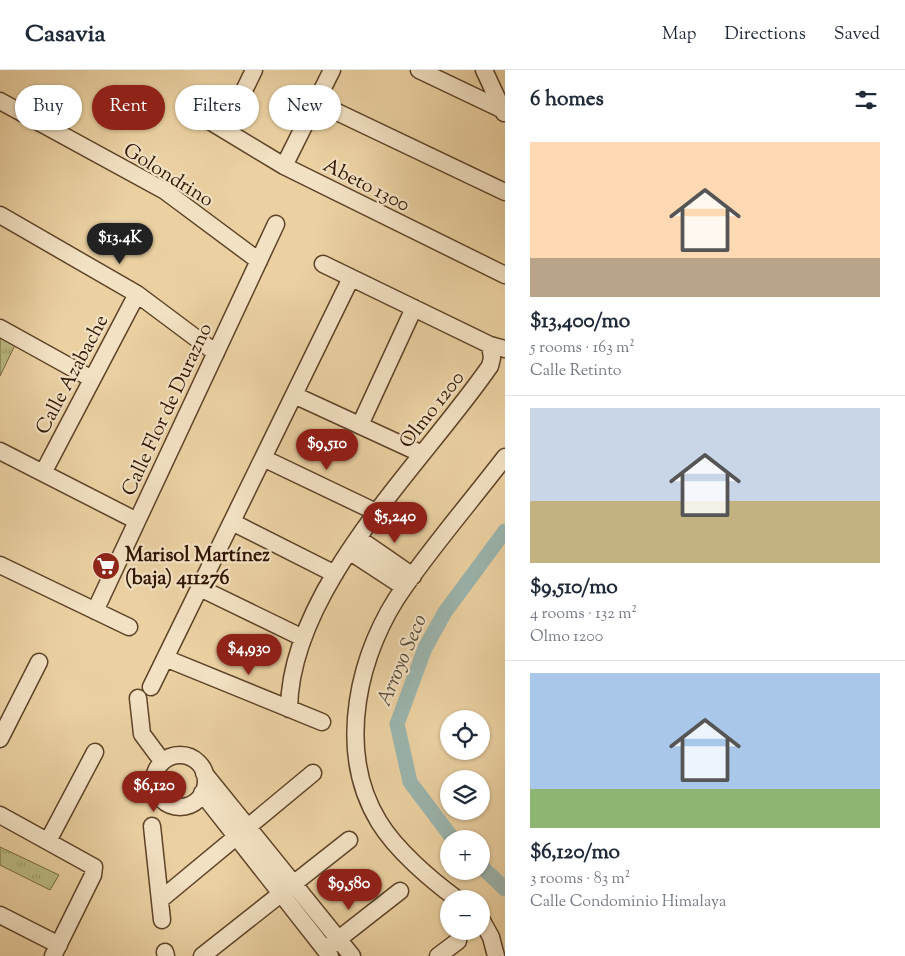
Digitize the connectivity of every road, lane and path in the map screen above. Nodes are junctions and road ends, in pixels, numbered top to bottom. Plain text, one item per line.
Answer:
1 (254, 70) edge
2 (332, 70) edge
3 (419, 70) edge
4 (484, 70) edge
5 (247, 85) edge
6 (324, 85) edge
7 (0, 101) edge
8 (504, 112) edge
9 (341, 114) edge
10 (225, 130) edge
11 (302, 130) edge
12 (284, 166) junction
13 (505, 192) edge
14 (0, 215) edge
15 (276, 224) dead end
16 (259, 261) junction
17 (323, 264) dead end
18 (501, 272) edge
19 (351, 278) junction
20 (137, 294) junction
21 (414, 308) junction
22 (0, 328) edge
23 (497, 347) edge
24 (216, 353) junction
25 (92, 379) junction
26 (294, 395) junction
27 (360, 425) junction
28 (0, 451) edge
29 (422, 454) junction
30 (505, 457) edge
31 (263, 458) junction
32 (43, 473) junction
33 (378, 513) junction
34 (137, 522) junction
35 (232, 522) junction
36 (354, 545) junction
37 (0, 565) edge
38 (335, 574) junction
39 (409, 581) junction
40 (200, 588) junction
41 (95, 611) junction
42 (129, 628) dead end
43 (303, 638) junction
44 (165, 658) junction
45 (39, 662) dead end
46 (289, 709) junction
47 (322, 722) dead end
48 (0, 739) edge
49 (95, 752) dead end
50 (162, 762) junction
51 (204, 773) junction
52 (313, 773) dead end
53 (202, 793) junction
54 (0, 815) edge
55 (152, 826) dead end
56 (242, 832) junction
57 (350, 840) dead end
58 (48, 841) junction
59 (287, 888) junction
60 (447, 890) edge
61 (400, 891) dead end
62 (160, 900) junction
63 (0, 915) edge
64 (162, 920) dead end
65 (490, 937) edge
66 (339, 940) junction
67 (458, 941) dead end
68 (56, 950) edge
69 (498, 953) edge
70 (325, 954) edge
71 (202, 956) edge
72 (352, 956) edge
73 (438, 956) edge

1 - 5 street
2 - 6 street
3 - 8 street
4 - 8 street
7 - 16 street, Golondrino
9 - 13 street
10 - 12 street, Abeto 1300
11 - 12 street
12 - 18 street, Abeto 1300
14 - 20 street
15 - 16 street, Calle Flor de Durazno
16 - 24 street, Calle Flor de Durazno
17 - 19 street
19 - 21 street
19 - 26 street
20 - 24 street
20 - 25 street, Calle Azabache
21 - 23 street
21 - 27 street
22 - 25 street
23 - 29 street, Olmo 1200
24 - 34 street, Calle Flor de Durazno
25 - 32 street, Calle Azabache
26 - 27 street
26 - 31 street
27 - 29 street
28 - 32 street
29 - 33 street, Olmo 1200
30 - 39 street
31 - 33 street
31 - 35 street
32 - 34 street
33 - 36 street, Olmo 1200
34 - 41 street, Calle Flor de Durazno
35 - 38 street
35 - 40 street
36 - 38 street, Olmo 1200
36 - 39 street
37 - 41 street
38 - 43 street, Olmo 1200
39 - 60 street
40 - 43 street
40 - 44 street
41 - 42 street
43 - 46 street, Olmo 1200
44 - 46 street
44 - 50 street
45 - 48 street
46 - 47 street
49 - 58 street
50 - 51 street
50 - 53 street
51 - 53 street
51 - 56 street
52 - 56 street
53 - 56 street
54 - 58 street
55 - 62 street
56 - 59 street
56 - 62 street
57 - 59 street
58 - 68 street
59 - 66 street
59 - 70 street
59 - 71 street
61 - 66 street
62 - 64 street
63 - 68 street
65 - 69 street
66 - 70 street
66 - 72 street
67 - 73 street

